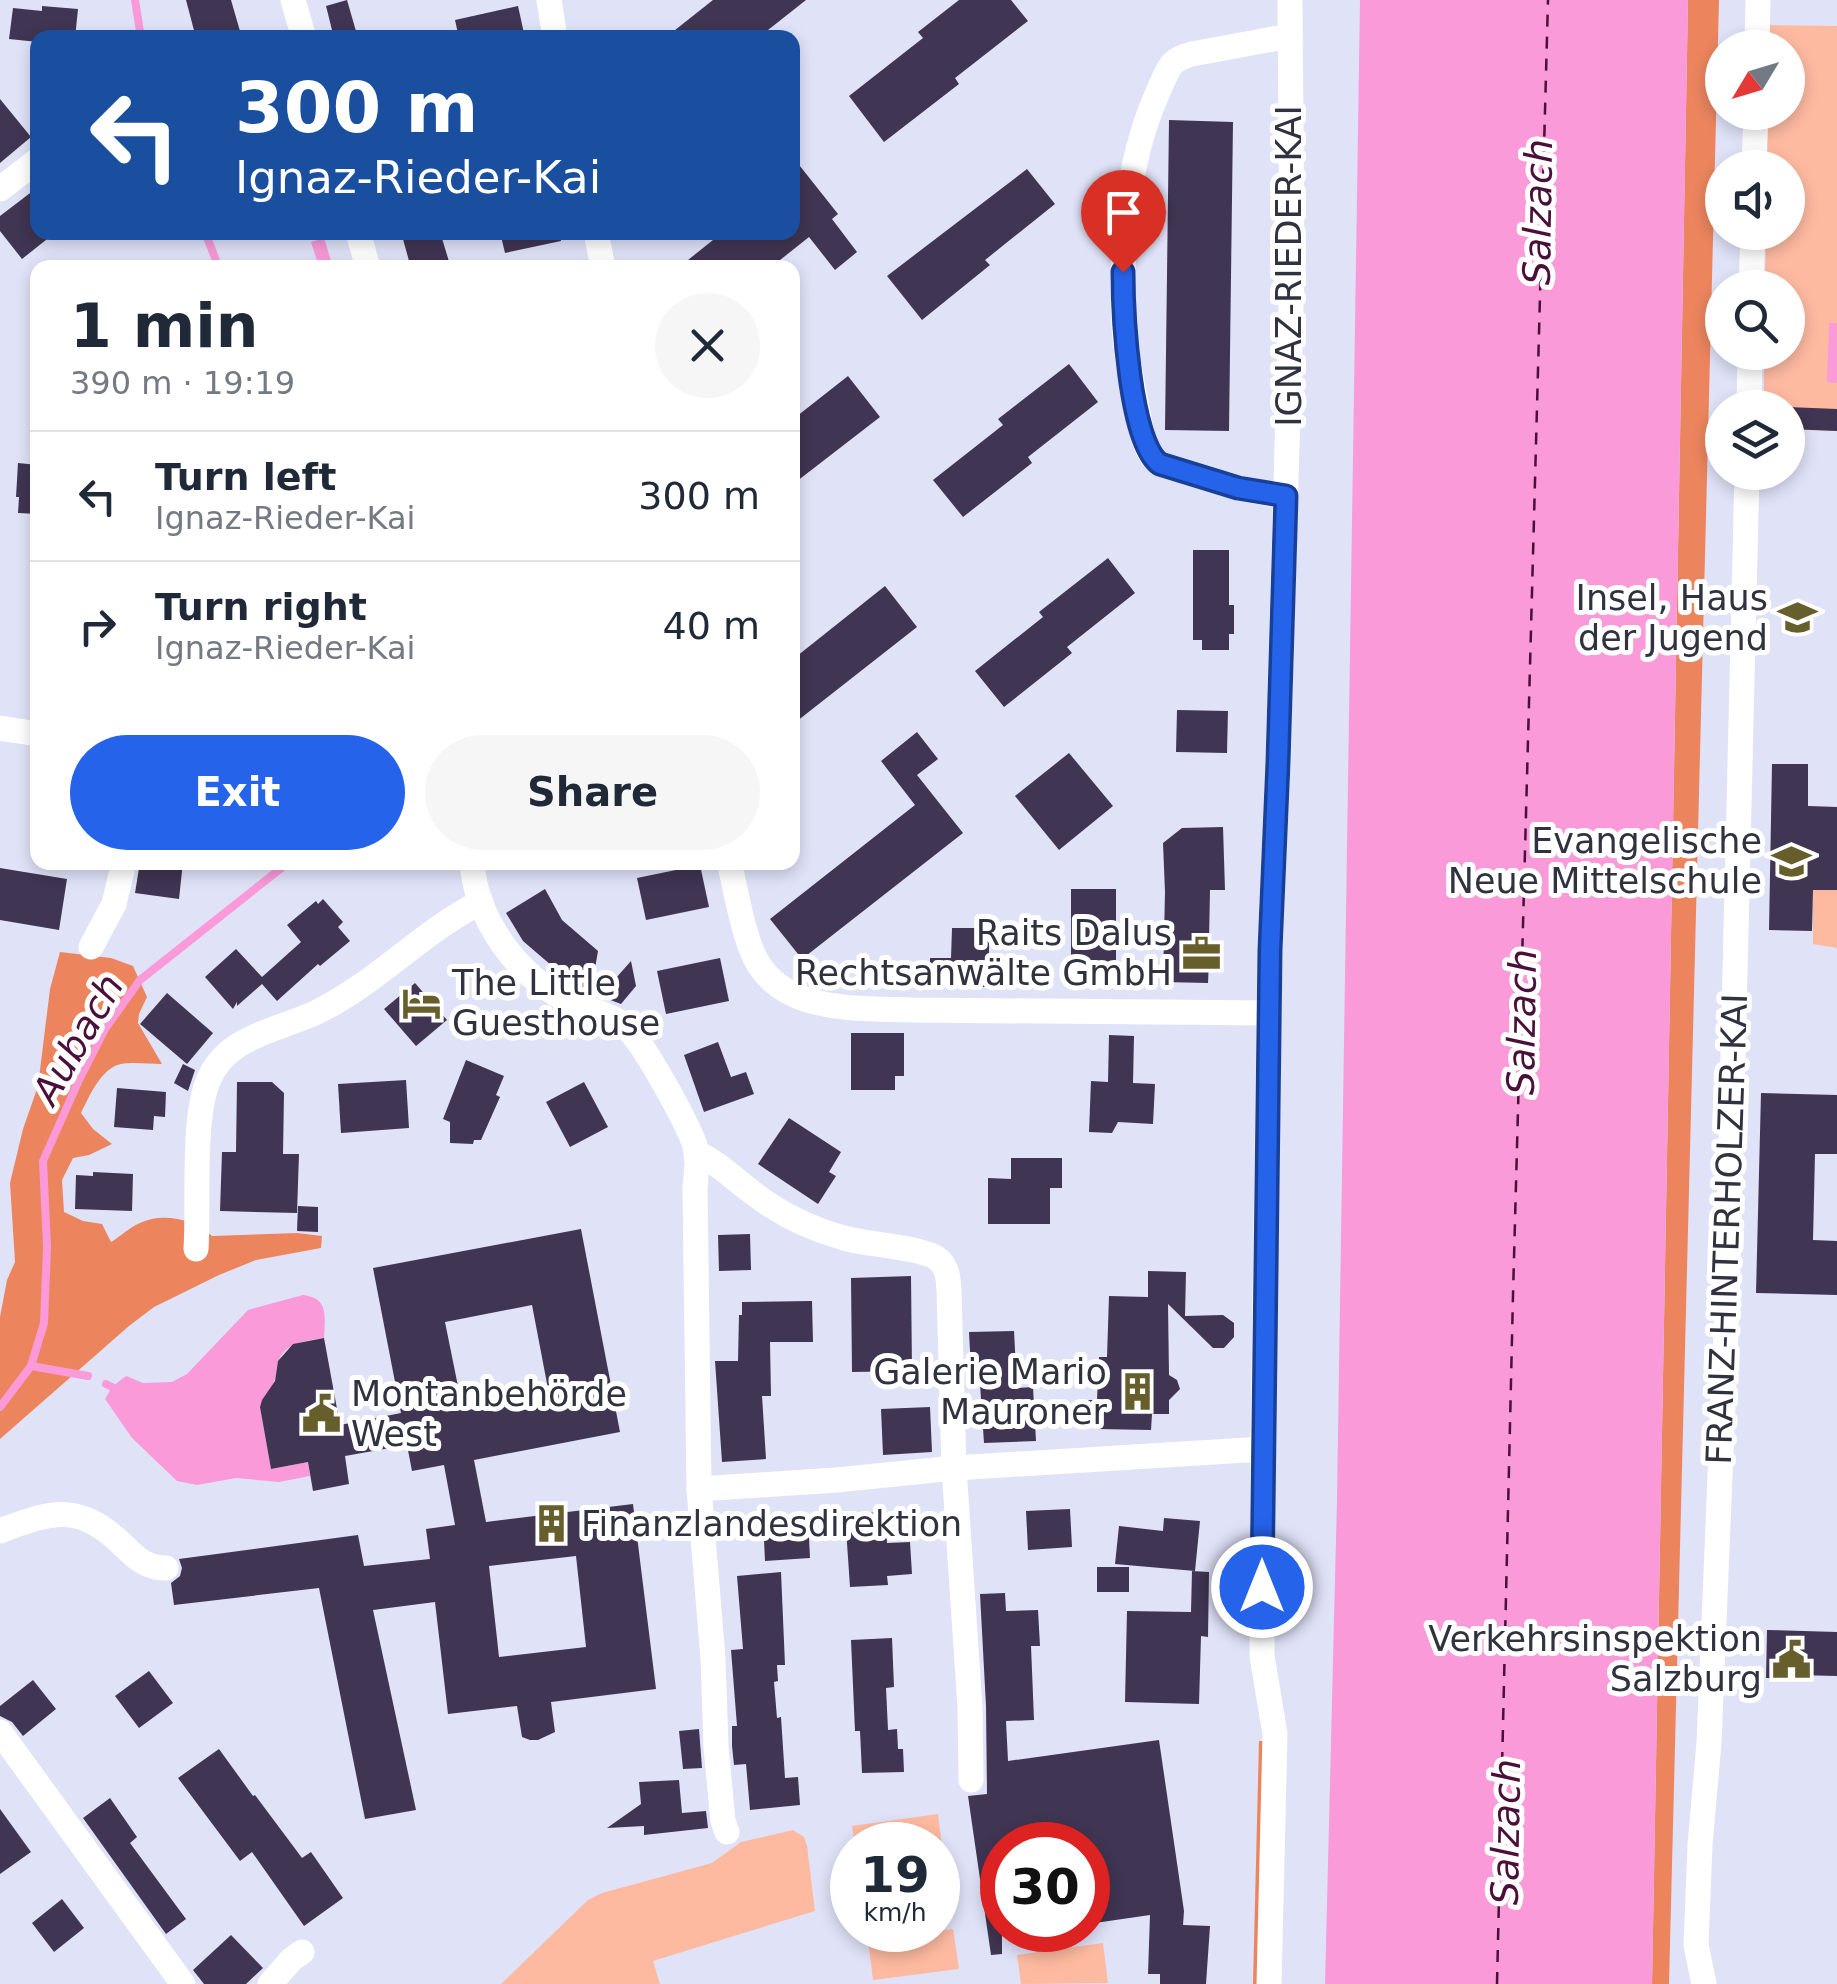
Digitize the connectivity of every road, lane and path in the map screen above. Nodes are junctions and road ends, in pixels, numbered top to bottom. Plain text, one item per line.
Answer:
1 (293, 0) edge
2 (550, 0) edge
3 (1290, 0) edge
4 (1758, 0) edge
5 (302, 30) edge
6 (554, 30) edge
7 (1757, 30) edge
8 (1289, 36) junction
9 (30, 166) edge
10 (0, 188) edge
11 (1747, 490) edge
12 (1286, 496) junction
13 (0, 728) edge
14 (30, 733) edge
15 (122, 870) edge
16 (473, 870) edge
17 (732, 870) edge
18 (481, 902) junction
19 (91, 947) dead end
20 (1269, 1013) junction
21 (697, 1153) junction
22 (196, 1249) dead end
23 (1263, 1450) junction
24 (954, 1468) junction
25 (699, 1489) junction
26 (0, 1531) edge
27 (166, 1568) dead end
28 (0, 1732) edge
29 (972, 1780) dead end
30 (727, 1832) dead end
31 (302, 1952) dead end
32 (183, 1984) edge
33 (270, 1984) edge
34 (1269, 1984) edge
35 (1704, 1984) edge

1 - 5 street
2 - 6 street
3 - 8 street, IGNAZ-RIEDER-KAI
4 - 7 street
8 - 12 street, IGNAZ-RIEDER-KAI
8 - 12 street
9 - 10 street
11 - 35 street, FRANZ-HINTERHOLZER-KAI
12 - 20 street, IGNAZ-RIEDER-KAI
13 - 14 street
15 - 19 street
16 - 18 street
17 - 20 street
18 - 21 street
18 - 22 street
20 - 23 street, IGNAZ-RIEDER-KAI
21 - 24 street
21 - 25 street
23 - 24 street
23 - 34 street, IGNAZ-RIEDER-KAI
24 - 25 street
24 - 29 street
25 - 30 street
26 - 27 street
28 - 32 street
31 - 33 street

